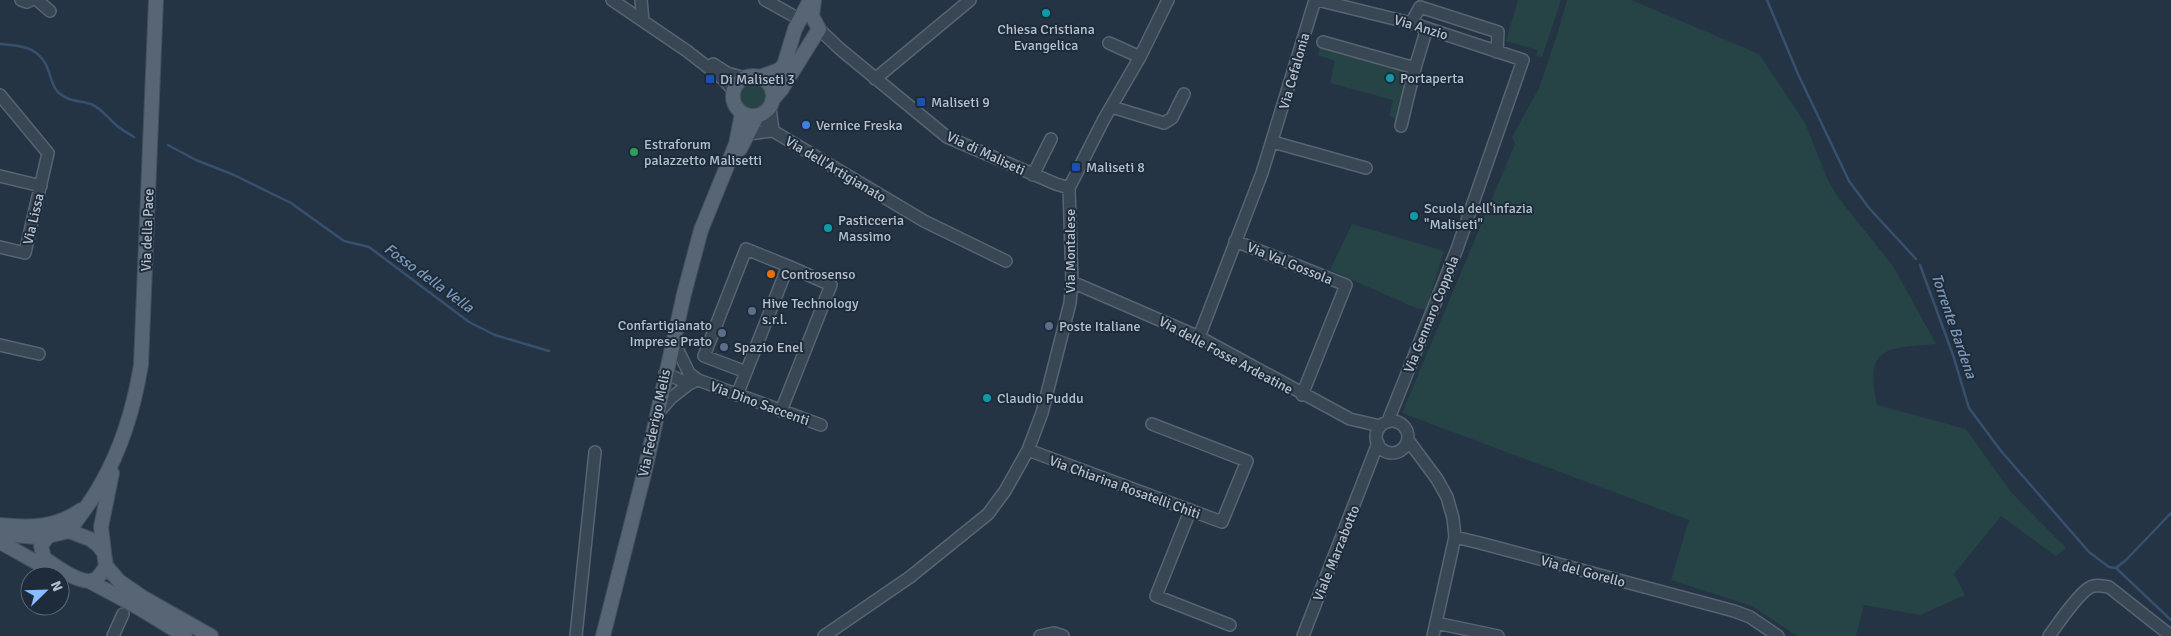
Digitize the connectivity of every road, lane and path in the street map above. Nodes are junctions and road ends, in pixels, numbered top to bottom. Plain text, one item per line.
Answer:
1 (156, 0) edge
2 (612, 0) edge
3 (640, 0) edge
4 (765, 0) edge
5 (810, 0) edge
6 (814, 0) edge
7 (970, 0) edge
8 (1168, 0) edge
9 (1316, 0) edge
10 (29, 1) edge
11 (50, 11) dead end
12 (795, 18) junction
13 (643, 21) junction
14 (1412, 23) junction
15 (1427, 28) junction
16 (817, 29) junction
17 (1323, 42) dead end
18 (1109, 43) dead end
19 (687, 51) junction
20 (1498, 52) junction
21 (1140, 57) junction
22 (1523, 60) joint
23 (1415, 68) junction
24 (760, 77) junction
25 (745, 78) junction
26 (875, 79) junction
27 (734, 91) junction
28 (1184, 94) dead end
29 (0, 95) edge
30 (1112, 106) junction
31 (765, 109) junction
32 (742, 113) junction
33 (1401, 126) dead end
34 (773, 131) junction
35 (748, 134) junction
36 (1051, 139) dead end
37 (1273, 142) junction
38 (1366, 168) dead end
39 (1033, 174) junction
40 (0, 176) edge
41 (719, 183) junction
42 (41, 186) junction
43 (1069, 188) junction
44 (1236, 241) junction
45 (0, 247) edge
46 (1006, 261) dead end
47 (788, 266) junction
48 (1072, 282) junction
49 (1199, 338) junction
50 (673, 340) junction
51 (0, 344) edge
52 (39, 354) dead end
53 (746, 372) junction
54 (665, 373) junction
55 (692, 379) junction
56 (738, 394) junction
57 (1302, 395) junction
58 (781, 411) junction
59 (656, 414) junction
60 (1350, 419) junction
61 (1389, 423) junction
62 (1152, 424) dead end
63 (821, 425) dead end
64 (1408, 440) junction
65 (1377, 441) junction
66 (1028, 450) junction
67 (595, 452) dead end
68 (1397, 452) junction
69 (115, 457) junction
70 (1428, 468) junction
71 (1368, 470) junction
72 (89, 504) junction
73 (1190, 511) junction
74 (0, 525) edge
75 (69, 531) junction
76 (46, 538) junction
77 (1455, 538) junction
78 (1, 539) edge
79 (42, 555) junction
80 (105, 560) junction
81 (72, 576) junction
82 (89, 581) junction
83 (123, 614) dead end
84 (1436, 622) junction
85 (1230, 625) dead end
86 (113, 636) edge
87 (185, 636) edge
88 (211, 636) edge
89 (576, 636) edge
90 (603, 636) edge
91 (824, 636) edge
92 (1040, 636) edge
93 (1063, 636) edge
94 (1303, 636) edge
95 (1433, 636) edge
96 (1498, 636) edge
97 (1778, 636) edge
98 (2049, 636) edge
99 (2171, 636) edge

1 - 69 main road, Via della Pace
2 - 13 street
3 - 13 street
4 - 12 street
5 - 12 main road
6 - 16 main road
7 - 26 street
8 - 21 street, Via Montalese
9 - 14 street, Via Anzio
9 - 37 street, Via Cefalonia
10 - 11 street
12 - 16 main road
12 - 24 main road
13 - 19 street
14 - 15 street, Via Anzio
14 - 20 street
15 - 20 street, Via Anzio
15 - 23 street
16 - 26 street, Via di Maliseti
16 - 31 main road, Via Federigo Melis
17 - 23 street
18 - 21 street
19 - 25 street
19 - 27 street
20 - 22 street, Via Anzio
21 - 30 street, Via Montalese
22 - 61 street, Via Gennaro Coppola
23 - 33 street
24 - 25 main road
24 - 31 main road
25 - 27 main road
26 - 39 street, Via di Maliseti
27 - 32 main road
28 - 30 street
29 - 42 street, Via Lissa
30 - 43 street, Via Montalese
31 - 32 main road
31 - 34 street, Via dell'Artigianato
31 - 35 main road, Via Federigo Melis
32 - 41 main road, Via Federigo Melis
34 - 35 street, Via dell'Artigianato
34 - 46 street, Via dell'Artigianato
35 - 41 main road, Via Federigo Melis
36 - 39 street
37 - 38 street
37 - 44 street, Via Cefalonia
39 - 43 street, Via di Maliseti
40 - 42 street
41 - 50 main road, Via Federigo Melis
42 - 45 street, Via Lissa
43 - 48 street, Via Montalese
44 - 49 street, Via Cefalonia
44 - 57 street, Via Val Gossola
47 - 53 street
47 - 53 street
47 - 58 street
48 - 49 street, Via delle Fosse Ardeatine
48 - 66 street, Via Montalese
49 - 57 street, Via delle Fosse Ardeatine
50 - 54 main road, Via Federigo Melis
50 - 55 street
51 - 52 street
53 - 56 street
54 - 55 street, Via Dino Saccenti
54 - 59 main road, Via Federigo Melis
55 - 56 street, Via Dino Saccenti
55 - 59 street
56 - 58 street, Via Dino Saccenti
57 - 60 street, Via delle Fosse Ardeatine
58 - 63 street, Via Dino Saccenti
59 - 90 main road, Via Federigo Melis
60 - 61 street, Via delle Fosse Ardeatine
60 - 65 street, Via delle Fosse Ardeatine
61 - 64 street
61 - 65 street
62 - 73 street, Via Chiarina Rosatelli Chiti
64 - 68 street
64 - 70 street
65 - 68 street
65 - 71 street, Viale Marzabotto
66 - 73 street, Via Chiarina Rosatelli Chiti
66 - 91 street, Via Montalese
67 - 89 street
68 - 70 street
68 - 71 street
69 - 72 main road
69 - 80 main road
70 - 77 street
71 - 94 street, Viale Marzabotto
72 - 74 main road
72 - 75 main road
73 - 85 street
75 - 76 main road
75 - 80 main road
76 - 78 main road
76 - 79 main road
77 - 84 street
77 - 97 street, Via del Gorello
78 - 79 main road
78 - 81 main road
79 - 81 main road
80 - 82 main road
80 - 88 main road
81 - 82 main road
82 - 87 main road
83 - 86 street
84 - 95 street
84 - 96 street
92 - 93 street
98 - 99 street

